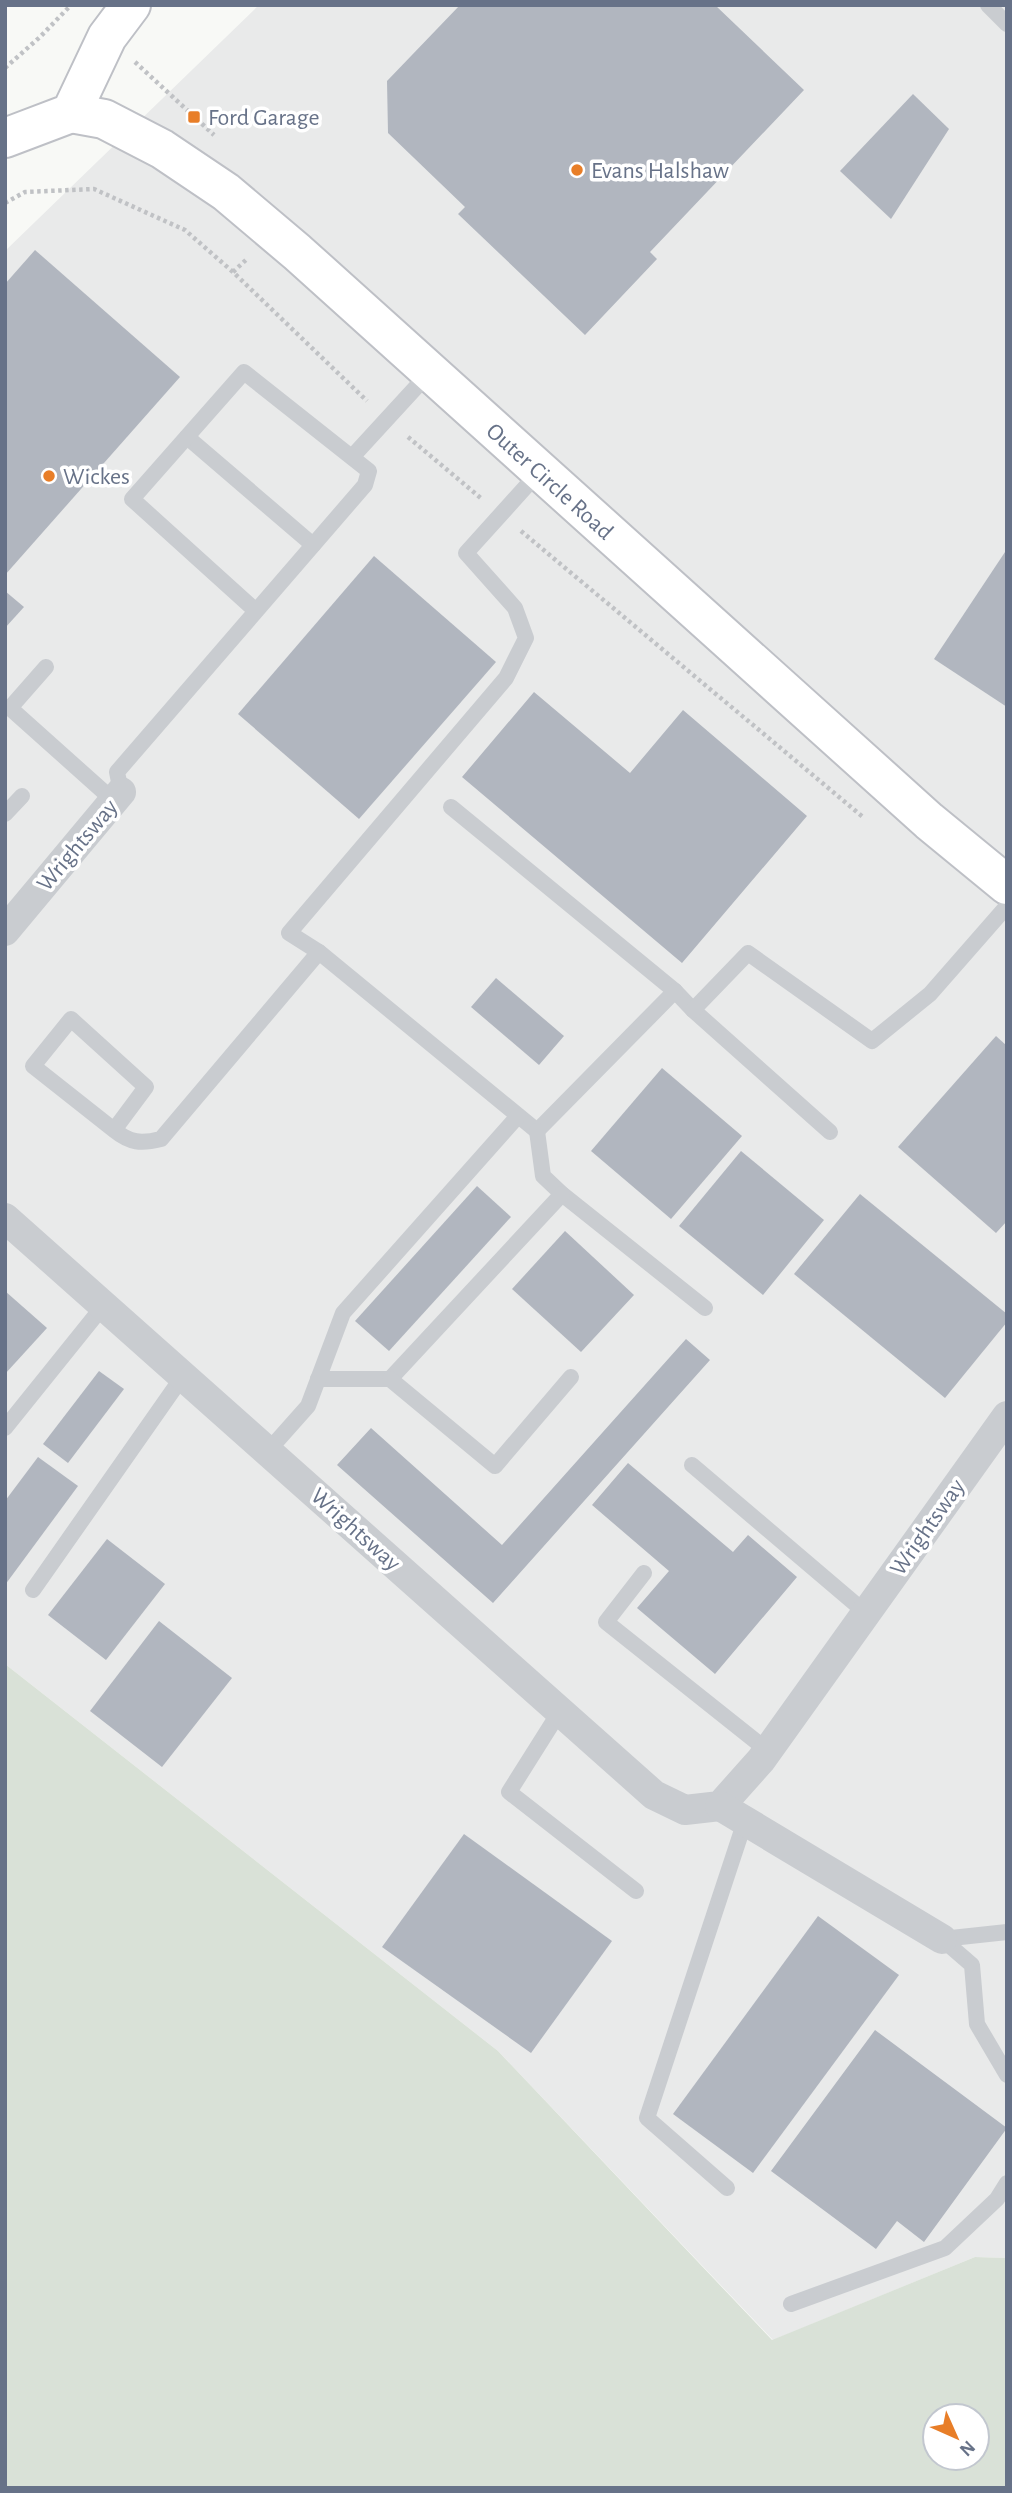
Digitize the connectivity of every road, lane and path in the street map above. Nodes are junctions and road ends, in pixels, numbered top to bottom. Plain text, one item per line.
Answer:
1 (71, 5) edge
2 (131, 5) edge
3 (988, 5) edge
4 (1007, 24) edge
5 (5, 68) edge
6 (71, 113) junction
7 (5, 138) edge
8 (5, 203) edge
9 (430, 373) junction
10 (387, 420) junction
11 (187, 437) junction
12 (352, 457) junction
13 (540, 471) junction
14 (501, 515) junction
15 (313, 545) junction
16 (256, 611) junction
17 (46, 667) dead end
18 (22, 796) dead end
19 (118, 796) junction
20 (452, 807) dead end
21 (5, 814) edge
22 (873, 825) dead end
23 (1007, 884) edge
24 (1007, 906) edge
25 (5, 931) edge
26 (319, 952) junction
27 (675, 991) junction
28 (692, 1010) junction
29 (518, 1116) junction
30 (114, 1130) junction
31 (537, 1131) junction
32 (830, 1132) dead end
33 (562, 1194) junction
34 (5, 1218) edge
35 (104, 1305) junction
36 (705, 1308) dead end
37 (183, 1376) junction
38 (571, 1377) dead end
39 (318, 1379) junction
40 (390, 1380) junction
41 (1006, 1417) edge
42 (8, 1419) edge
43 (268, 1451) junction
44 (692, 1465) dead end
45 (644, 1573) dead end
46 (33, 1590) dead end
47 (866, 1613) junction
48 (560, 1711) junction
49 (768, 1751) junction
50 (732, 1814) junction
51 (636, 1891) dead end
52 (1007, 1931) edge
53 (942, 1939) junction
54 (1007, 2076) edge
55 (1007, 2183) edge
56 (727, 2188) dead end
57 (791, 2304) dead end

1 - 5 path
2 - 6 main road
3 - 4 lane
6 - 7 main road
6 - 9 main road, Outer Circle Road
8 - 10 path
9 - 10 lane
9 - 13 main road, Outer Circle Road
10 - 12 lane
10 - 14 path
11 - 12 lane
11 - 15 lane
11 - 16 lane
12 - 15 lane
13 - 14 lane
13 - 23 main road, Outer Circle Road
14 - 22 path
14 - 26 lane
15 - 16 lane
16 - 19 lane
17 - 19 lane
18 - 21 lane
19 - 25 street, Wrightsway
20 - 27 lane
24 - 28 lane
26 - 29 lane
26 - 30 lane
27 - 28 lane
27 - 31 lane
28 - 32 lane
29 - 31 lane
29 - 39 lane
30 - 30 lane
31 - 33 lane
33 - 36 lane
33 - 40 lane
34 - 35 street, Wrightsway
35 - 37 street, Wrightsway
35 - 42 lane
37 - 43 street, Wrightsway
37 - 46 lane
38 - 40 lane
39 - 40 lane
39 - 43 lane
41 - 47 street, Wrightsway
43 - 48 street, Wrightsway
44 - 47 lane
45 - 49 lane
47 - 49 street, Wrightsway
48 - 50 street, Wrightsway
48 - 51 lane
49 - 50 street, Wrightsway
50 - 53 street
50 - 56 lane
52 - 53 lane
53 - 54 lane
55 - 57 lane

